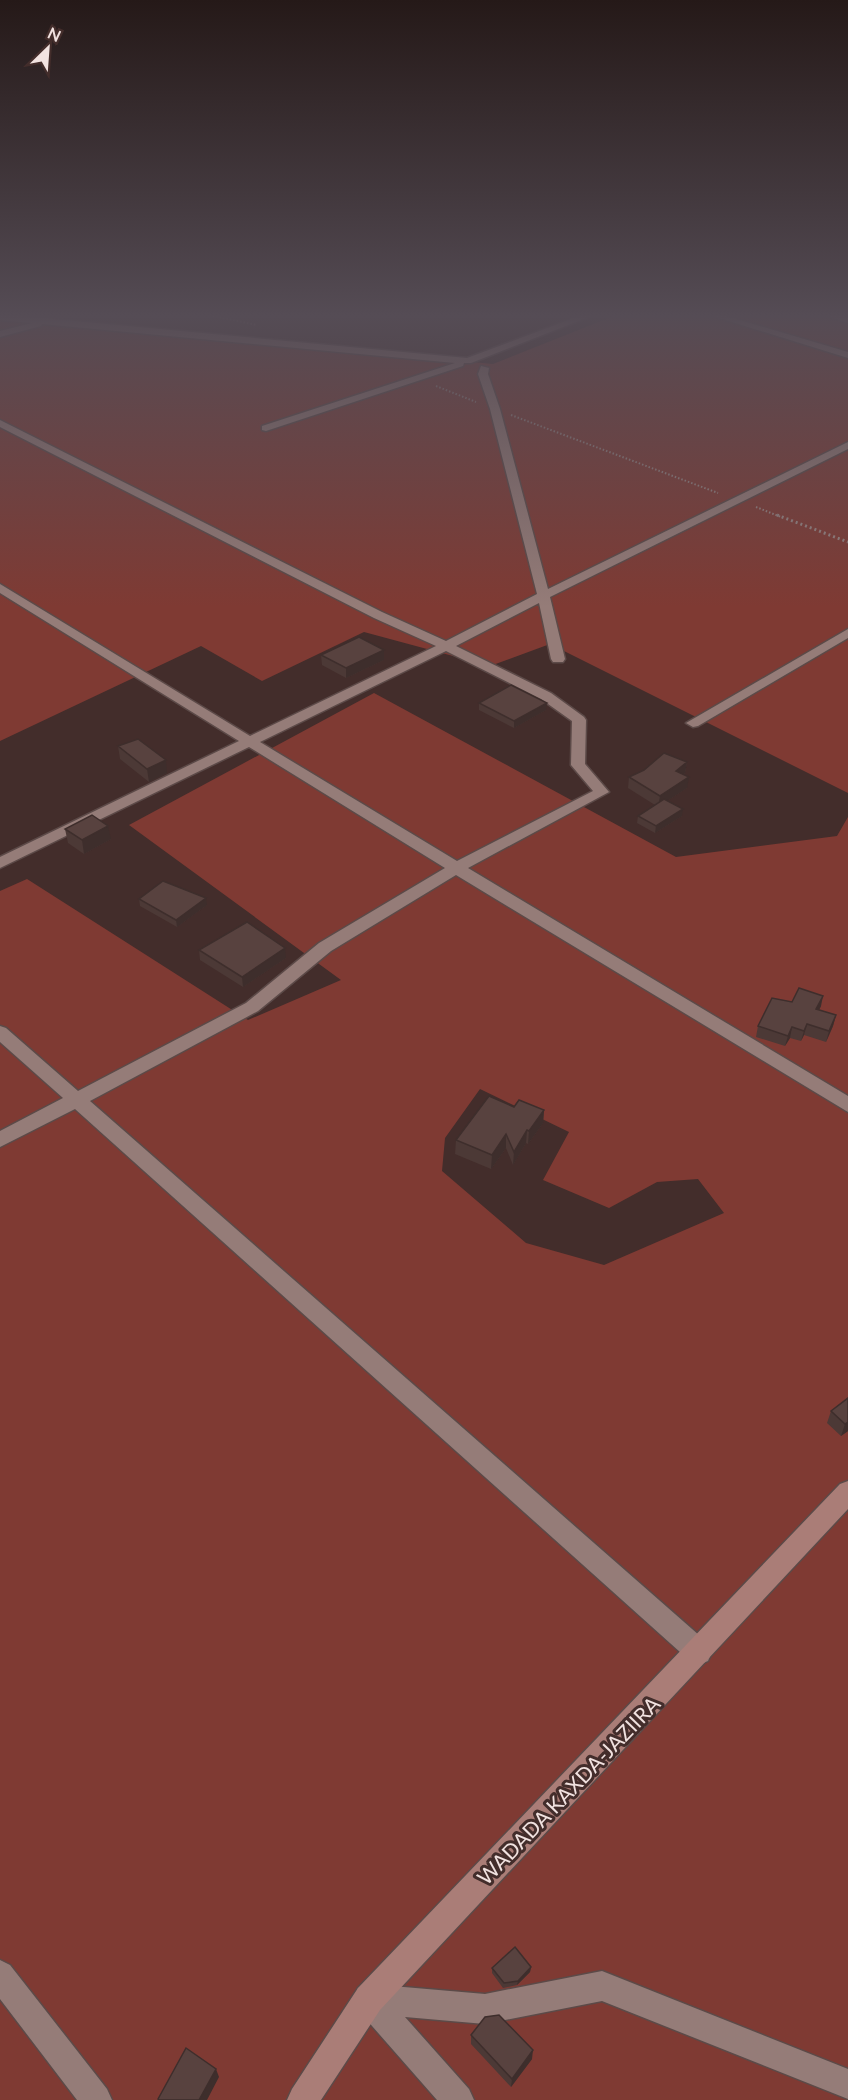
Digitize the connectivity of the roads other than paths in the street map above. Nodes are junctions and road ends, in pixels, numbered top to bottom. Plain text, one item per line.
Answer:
1 (317, 411) edge
2 (496, 411) edge
3 (0, 423) edge
4 (266, 428) dead end
5 (848, 445) edge
6 (0, 588) edge
7 (544, 597) junction
8 (848, 633) edge
9 (447, 646) junction
10 (558, 659) dead end
11 (693, 723) dead end
12 (249, 742) junction
13 (0, 863) edge
14 (456, 868) junction
15 (0, 1032) edge
16 (77, 1100) junction
17 (848, 1105) edge
18 (0, 1140) edge
19 (848, 1491) edge
20 (699, 1652) junction
21 (0, 1975) edge
22 (369, 1999) junction
23 (848, 2084) edge
24 (96, 2100) edge
25 (303, 2100) edge
26 (458, 2100) edge

1 - 4 street
2 - 7 street
3 - 9 street
5 - 7 street
6 - 12 street
7 - 9 street
7 - 10 street
8 - 11 street
9 - 12 street
9 - 14 street
12 - 13 street
12 - 14 street
14 - 16 street
14 - 17 street
15 - 16 street
16 - 18 street
16 - 20 street
19 - 20 street, WADADA KAXDA-JAZIIRA
20 - 22 street, WADADA KAXDA-JAZIIRA
21 - 24 street
22 - 23 street
22 - 25 street, WADADA KAXDA-JAZIIRA
22 - 26 street

